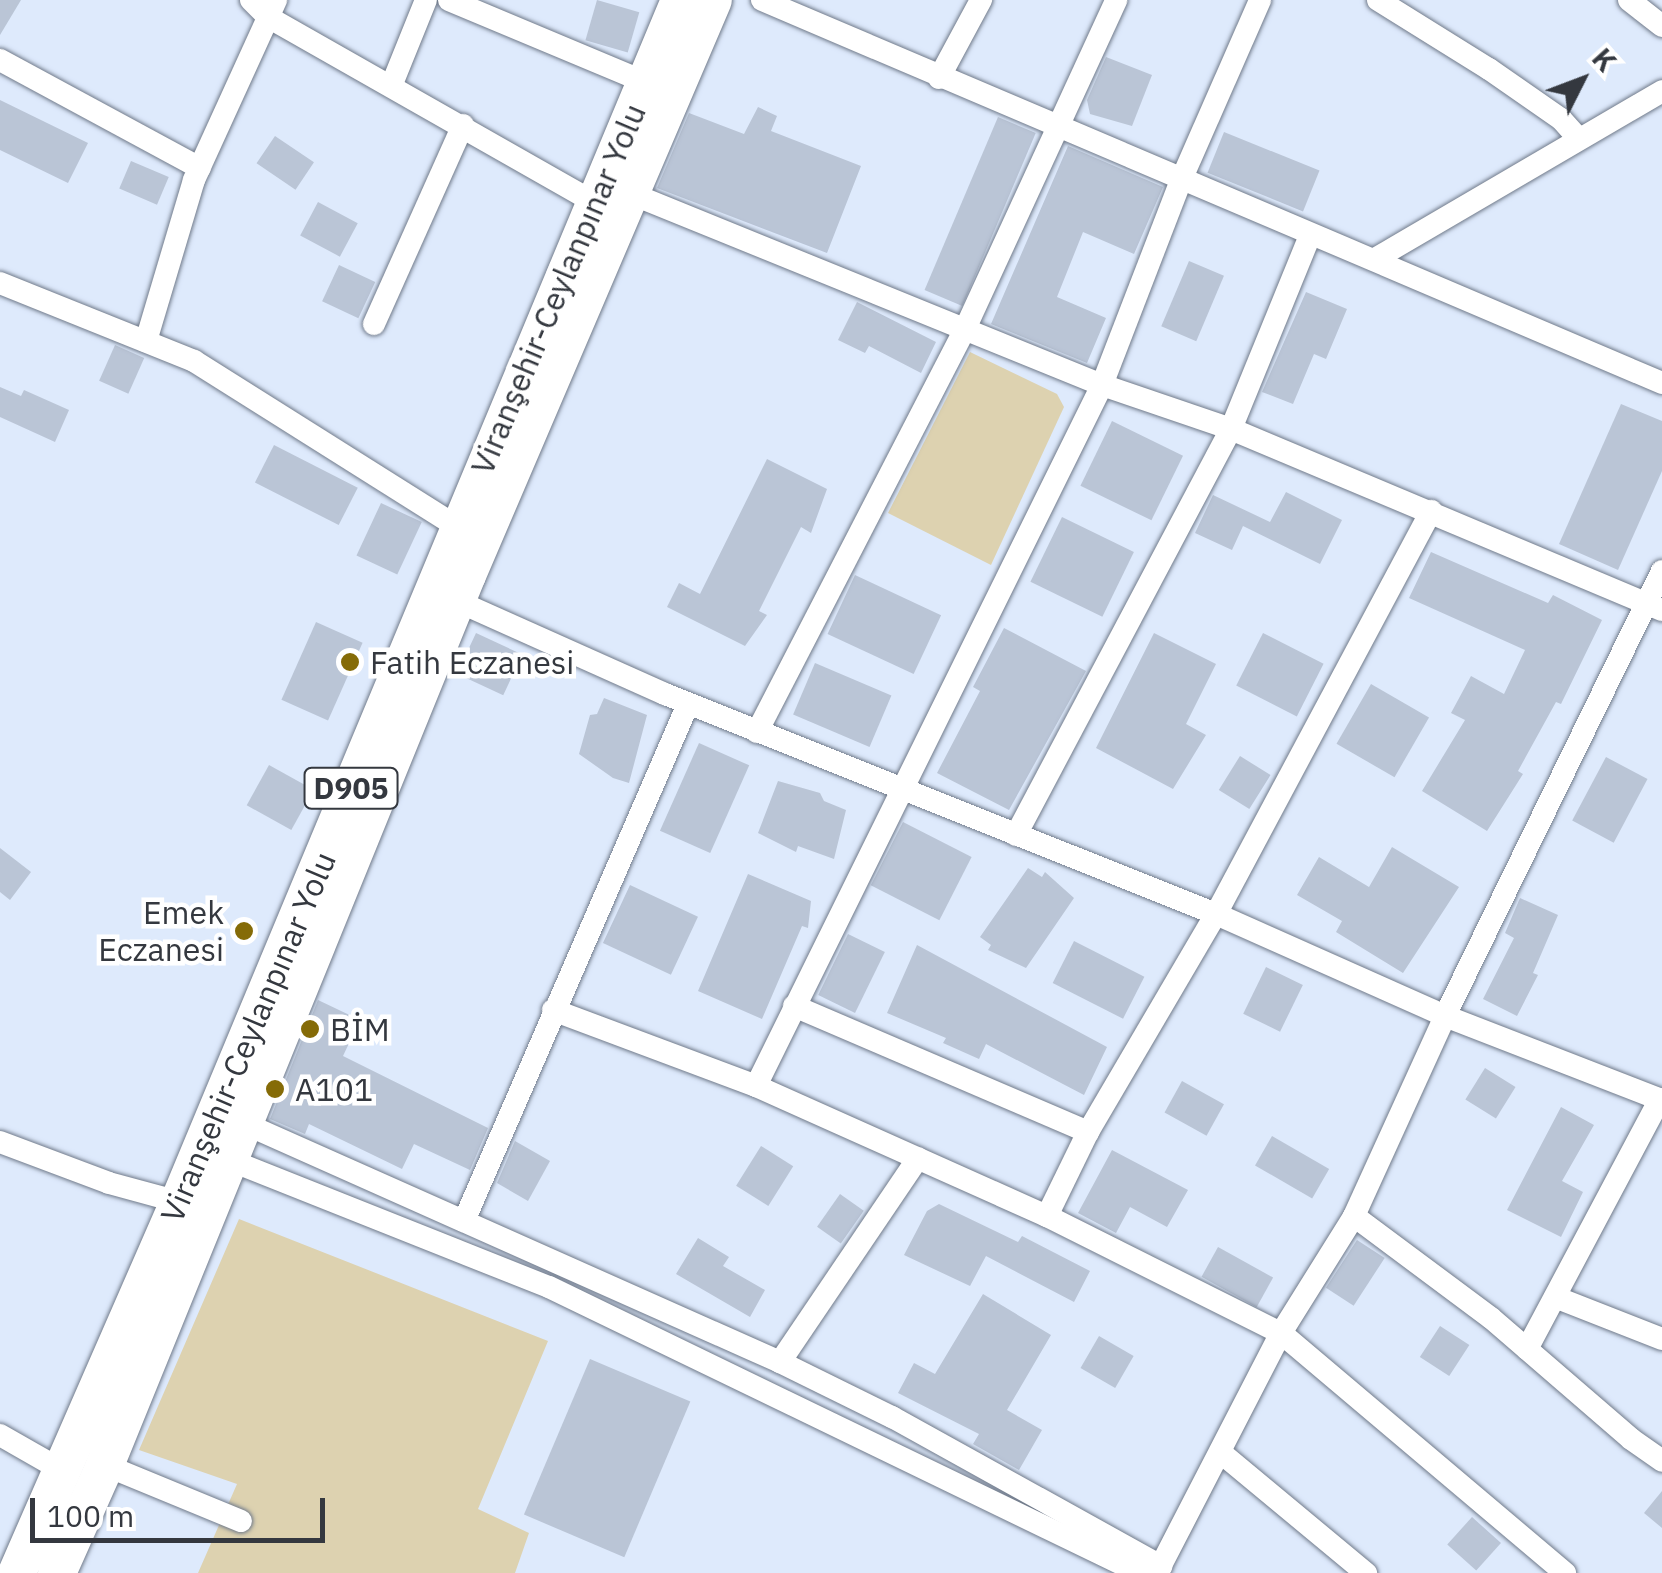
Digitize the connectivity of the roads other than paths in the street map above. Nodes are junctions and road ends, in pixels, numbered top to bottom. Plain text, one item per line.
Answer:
1 (250, 0) edge
2 (426, 0) edge
3 (449, 0) edge
4 (680, 0) edge
5 (713, 0) edge
6 (762, 0) edge
7 (980, 0) edge
8 (1116, 0) edge
9 (1260, 0) edge
10 (1378, 0) edge
11 (1630, 0) edge
12 (272, 8) edge
13 (1662, 26) edge
14 (0, 60) edge
15 (940, 78) junction
16 (645, 82) junction
17 (392, 84) junction
18 (1662, 91) edge
19 (1059, 124) junction
20 (463, 126) junction
21 (1579, 139) junction
22 (200, 168) junction
23 (1182, 178) junction
24 (632, 194) junction
25 (594, 202) junction
26 (1310, 235) junction
27 (1374, 259) junction
28 (0, 283) edge
29 (374, 324) dead end
30 (964, 330) junction
31 (146, 342) junction
32 (1662, 383) edge
33 (1102, 384) junction
34 (1231, 429) junction
35 (1431, 511) junction
36 (458, 527) junction
37 (1662, 571) edge
38 (457, 601) junction
39 (1655, 608) edge
40 (688, 704) junction
41 (757, 732) junction
42 (900, 790) junction
43 (1016, 835) junction
44 (1216, 914) junction
45 (794, 1006) junction
46 (553, 1010) junction
47 (1445, 1016) junction
48 (756, 1086) junction
49 (1661, 1099) edge
50 (228, 1116) junction
51 (1088, 1132) junction
52 (0, 1142) edge
53 (214, 1155) junction
54 (918, 1158) junction
55 (180, 1202) junction
56 (1047, 1216) junction
57 (1354, 1216) junction
58 (464, 1221) junction
59 (1555, 1297) junction
60 (1281, 1333) junction
61 (1662, 1339) edge
62 (1527, 1349) junction
63 (780, 1362) junction
64 (0, 1435) edge
65 (1220, 1452) junction
66 (1662, 1460) edge
67 (106, 1465) junction
68 (64, 1472) junction
69 (241, 1521) dead end
70 (1152, 1571) edge
71 (17, 1573) edge
72 (57, 1573) edge
73 (1366, 1573) edge
74 (1565, 1573) edge

1 - 12 street
2 - 17 street
3 - 16 street
4 - 16 main road, Viranşehir-Ceylanpınar Yolu / D905
5 - 24 main road, Viranşehir-Ceylanpınar Yolu / D905
6 - 15 street
7 - 15 street
8 - 19 street
9 - 23 street
10 - 21 street
11 - 13 street
12 - 17 street
12 - 22 street
14 - 22 street
15 - 19 street
16 - 25 main road, Viranşehir-Ceylanpınar Yolu / D905
17 - 20 street
18 - 21 street
19 - 23 street
19 - 30 street
20 - 25 street
20 - 29 street
21 - 27 street
22 - 31 street
23 - 26 street
23 - 33 street
24 - 30 street
24 - 38 main road, Viranşehir-Ceylanpınar Yolu / D905
25 - 36 main road, Viranşehir-Ceylanpınar Yolu / D905
26 - 27 street
26 - 34 street
27 - 32 street
28 - 31 street
30 - 33 street
30 - 41 street
31 - 36 street
33 - 34 street
33 - 42 street
34 - 35 street
34 - 43 street
35 - 39 street
35 - 44 street
36 - 50 main road, Viranşehir-Ceylanpınar Yolu / D905
37 - 39 street
38 - 40 street
38 - 50 main road, Viranşehir-Ceylanpınar Yolu / D905
39 - 47 street
40 - 41 street
40 - 46 street
41 - 42 street
42 - 43 street
42 - 45 street
43 - 44 street
44 - 47 street
44 - 51 street
45 - 48 street
45 - 51 street
46 - 48 street
46 - 58 street
47 - 49 street
47 - 57 street
48 - 54 street
49 - 59 street
50 - 53 main road, Viranşehir-Ceylanpınar Yolu / D905
50 - 58 street
51 - 56 street
52 - 55 street
53 - 55 main road, Viranşehir-Ceylanpınar Yolu / D905
53 - 67 main road, Viranşehir-Ceylanpınar Yolu / D905
53 - 70 street
54 - 56 street
54 - 63 street
55 - 68 main road, Viranşehir-Ceylanpınar Yolu / D905
56 - 60 street
57 - 60 street
57 - 62 street
58 - 63 street
59 - 61 street
59 - 62 street
60 - 65 street
60 - 74 street
62 - 66 street
63 - 70 street
64 - 68 street
65 - 70 street
65 - 73 street
67 - 69 street
67 - 72 main road, Viranşehir-Ceylanpınar Yolu / D905
68 - 71 main road, Viranşehir-Ceylanpınar Yolu / D905

